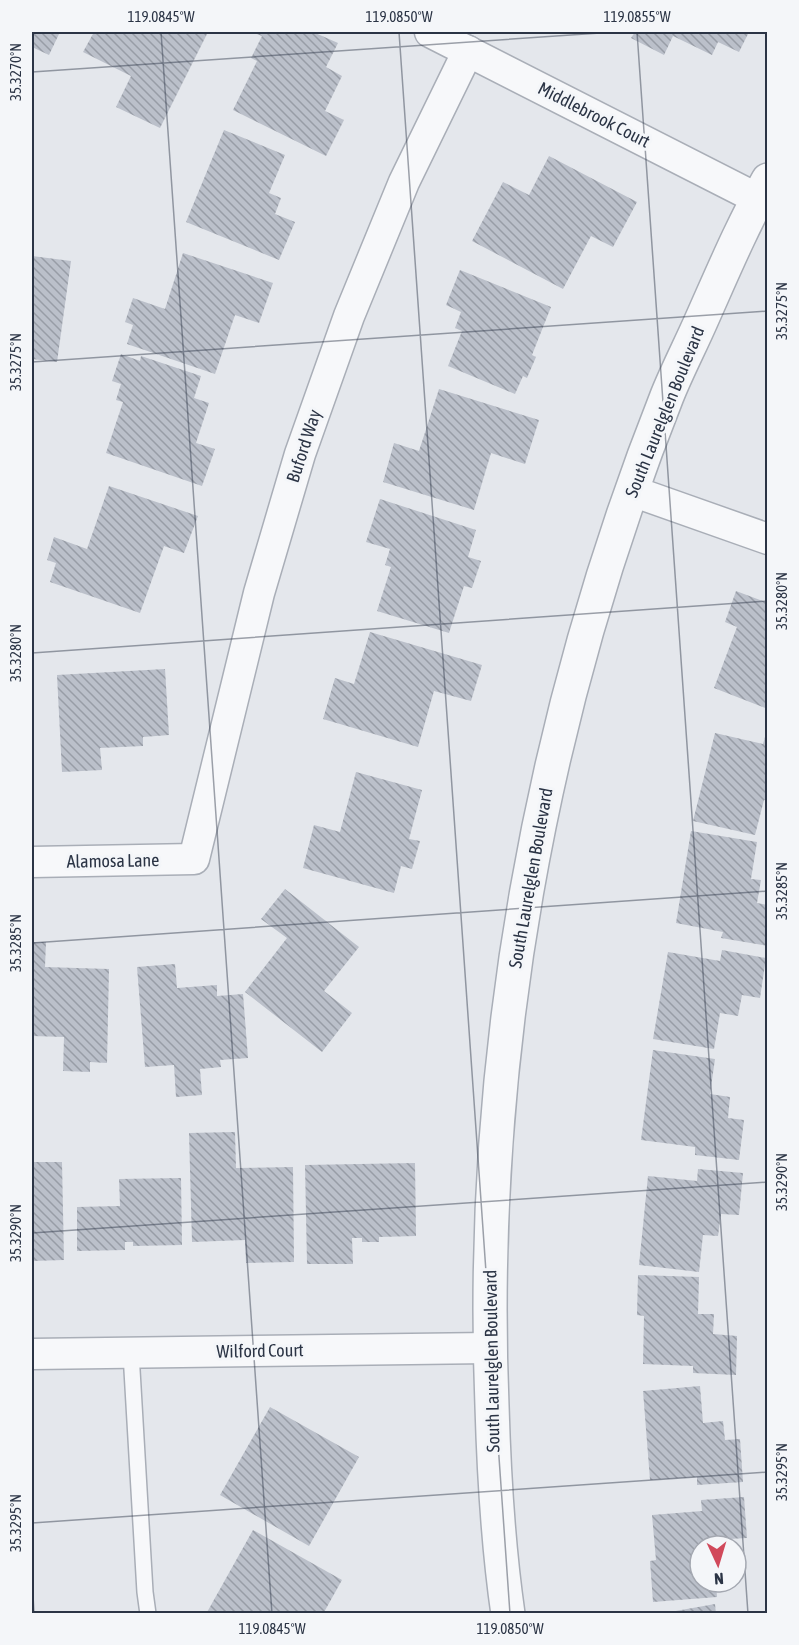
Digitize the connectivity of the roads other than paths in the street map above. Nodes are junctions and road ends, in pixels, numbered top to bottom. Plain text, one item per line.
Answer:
1 (430, 32) edge
2 (468, 51) junction
3 (763, 189) edge
4 (632, 490) junction
5 (768, 539) edge
6 (194, 860) joint
7 (32, 862) edge
8 (489, 1348) junction
9 (131, 1353) junction
10 (32, 1354) edge
11 (148, 1614) edge
12 (508, 1614) edge

1 - 2 street, Middlebrook Court
2 - 3 street, Middlebrook Court
2 - 6 street, Buford Way
3 - 4 street, South Laurelglen Boulevard
4 - 5 street
4 - 8 street, South Laurelglen Boulevard
6 - 7 street, Alamosa Lane
8 - 9 street, Wilford Court
8 - 12 street, South Laurelglen Boulevard
9 - 10 street, Wilford Court
9 - 11 lane

